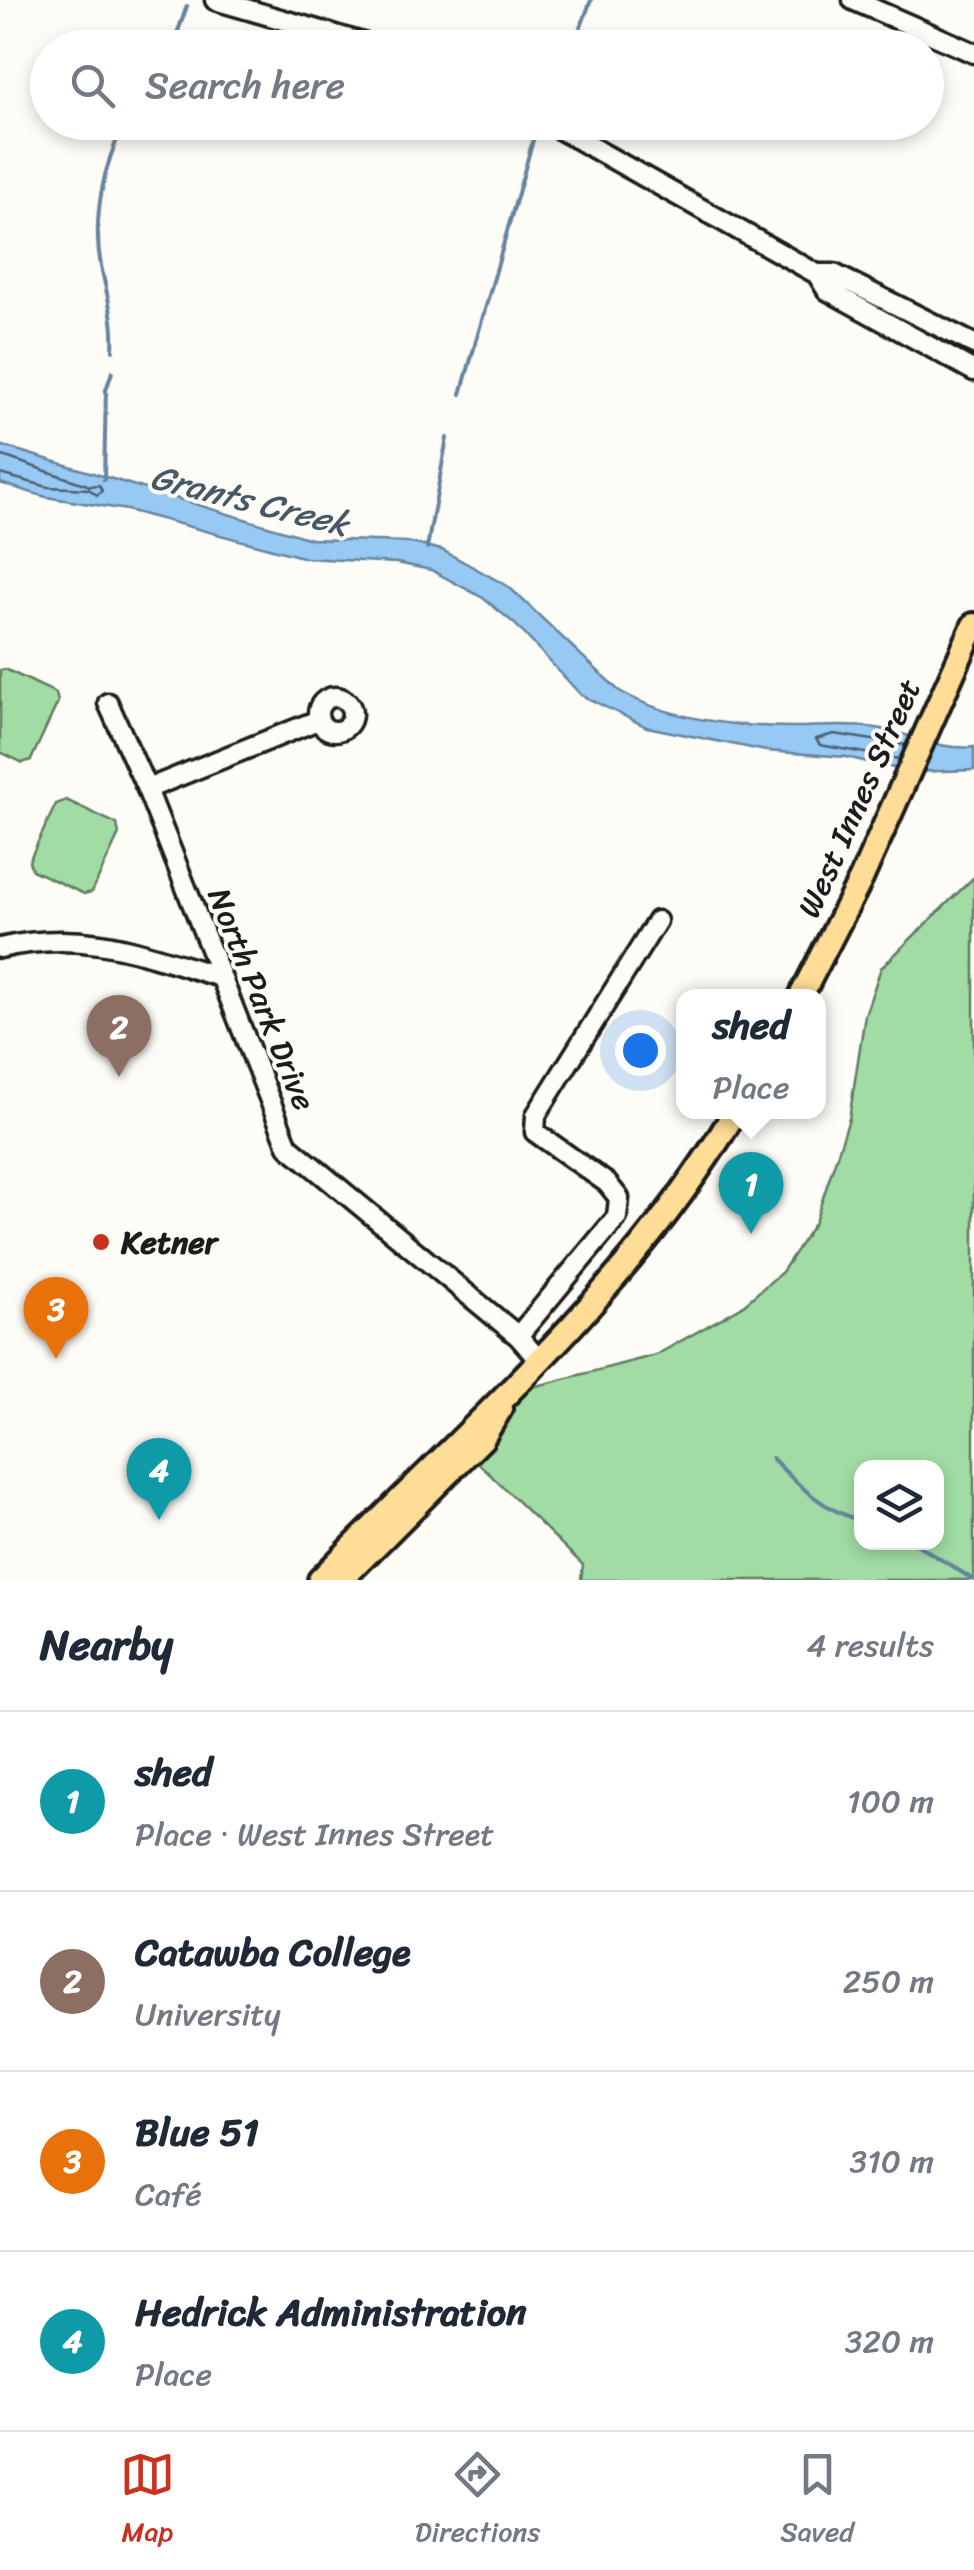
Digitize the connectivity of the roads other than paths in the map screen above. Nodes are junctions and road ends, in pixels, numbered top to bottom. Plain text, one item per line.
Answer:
1 (214, 0) edge
2 (854, 0) edge
3 (318, 30) edge
4 (922, 30) edge
5 (944, 40) edge
6 (974, 53) edge
7 (578, 140) edge
8 (816, 274) junction
9 (974, 344) edge
10 (974, 371) edge
11 (974, 625) edge
12 (108, 703) dead end
13 (318, 720) dead end
14 (147, 789) junction
15 (657, 921) dead end
16 (0, 948) edge
17 (217, 976) junction
18 (804, 989) edge
19 (730, 1119) edge
20 (518, 1336) junction
21 (540, 1361) junction
22 (508, 1392) junction
23 (320, 1580) edge
24 (340, 1580) edge

1 - 3 street
2 - 4 street
5 - 6 street
7 - 8 street
8 - 9 street
8 - 10 street
11 - 18 main road, West Innes Street
12 - 14 street, North Park Drive
13 - 14 street
14 - 17 street, North Park Drive
15 - 20 street
16 - 17 street
17 - 20 street, North Park Drive
19 - 21 main road
20 - 21 street, North Park Drive
21 - 22 main road
22 - 23 main road
22 - 24 main road

